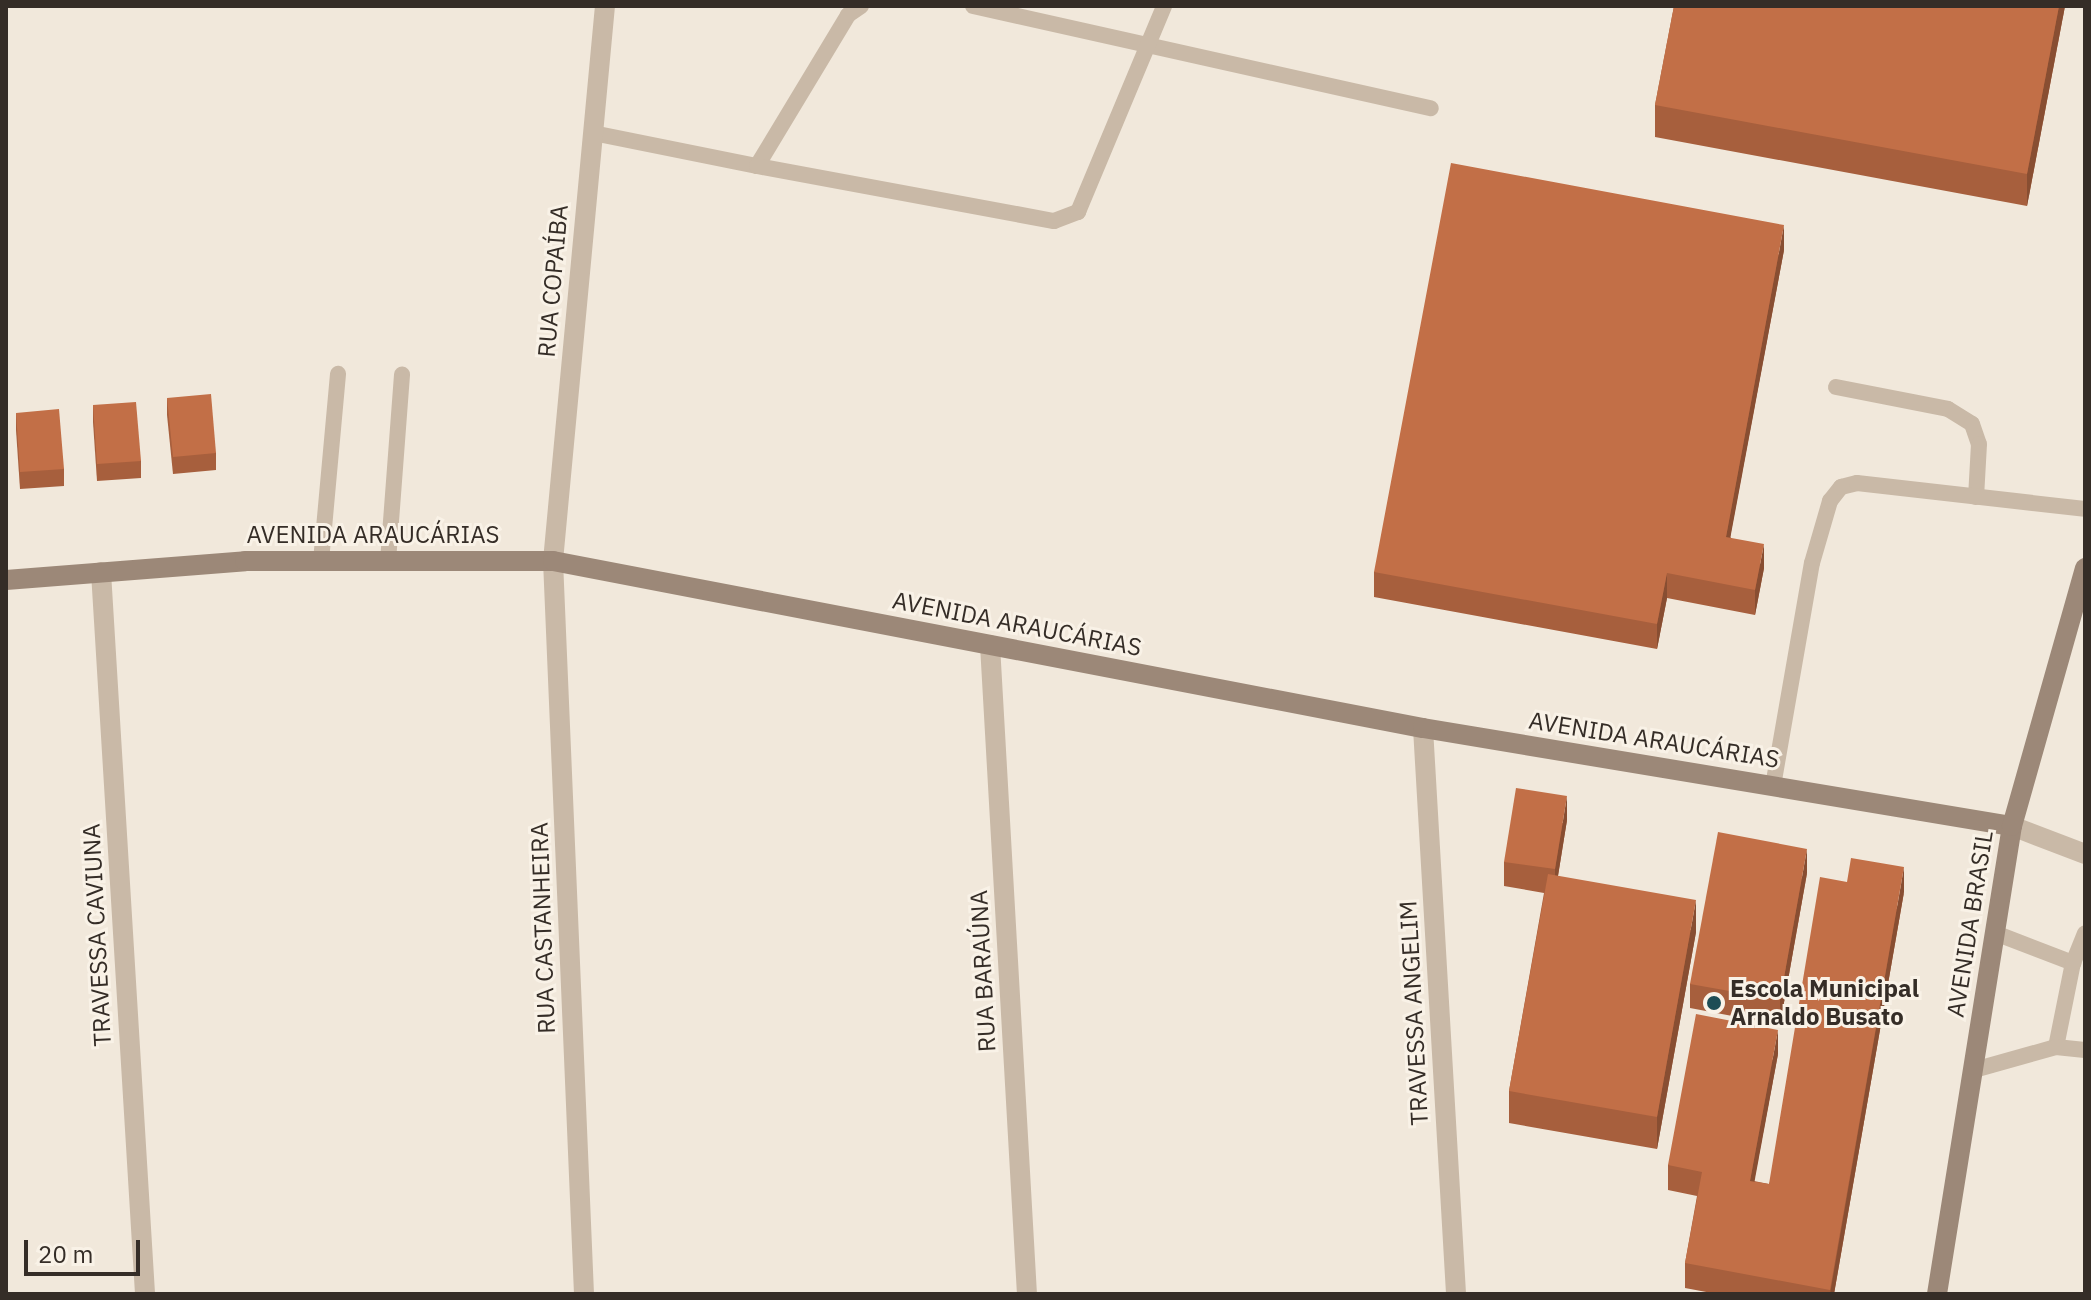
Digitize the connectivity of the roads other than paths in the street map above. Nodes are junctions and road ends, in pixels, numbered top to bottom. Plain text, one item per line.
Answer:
1 (605, 6) edge
2 (861, 6) edge
3 (973, 6) edge
4 (1164, 6) edge
5 (1151, 46) junction
6 (1431, 108) dead end
7 (593, 133) junction
8 (757, 166) junction
9 (338, 374) dead end
10 (402, 375) dead end
11 (1836, 387) dead end
12 (1976, 497) junction
13 (2085, 509) edge
14 (321, 561) junction
15 (388, 561) junction
16 (553, 561) junction
17 (2085, 568) edge
18 (101, 572) junction
19 (6, 580) edge
20 (990, 645) junction
21 (1423, 728) junction
22 (1773, 786) junction
23 (2012, 826) junction
24 (2085, 854) edge
25 (1995, 933) junction
26 (2085, 933) edge
27 (2073, 963) junction
28 (2056, 1047) junction
29 (2085, 1050) edge
30 (1974, 1070) junction
31 (145, 1294) edge
32 (584, 1294) edge
33 (1027, 1294) edge
34 (1456, 1294) edge
35 (1937, 1294) edge

1 - 7 street, RUA COPAÍBA
2 - 8 lane
3 - 5 lane
4 - 5 lane
5 - 6 lane
5 - 8 lane
7 - 8 lane
7 - 16 street, RUA COPAÍBA
9 - 14 lane
10 - 15 lane
11 - 12 lane
12 - 13 lane
12 - 22 lane
14 - 15 main road, AVENIDA ARAUCÁRIAS
14 - 18 main road, AVENIDA ARAUCÁRIAS
15 - 16 main road, AVENIDA ARAUCÁRIAS
16 - 20 main road, AVENIDA ARAUCÁRIAS
16 - 32 street, RUA CASTANHEIRA
17 - 23 main road, AVENIDA BRASIL
18 - 19 main road, AVENIDA ARAUCÁRIAS
18 - 31 street, TRAVESSA CAVIUNA
20 - 21 main road, AVENIDA ARAUCÁRIAS
20 - 33 street, RUA BARAÚNA
21 - 22 main road, AVENIDA ARAUCÁRIAS
21 - 34 street, TRAVESSA ANGELIM
22 - 23 main road, AVENIDA ARAUCÁRIAS
23 - 24 street
23 - 25 main road, AVENIDA BRASIL
25 - 27 lane
25 - 30 main road, AVENIDA BRASIL
26 - 27 lane
27 - 28 lane
28 - 29 lane
28 - 30 lane
30 - 35 main road, AVENIDA BRASIL

